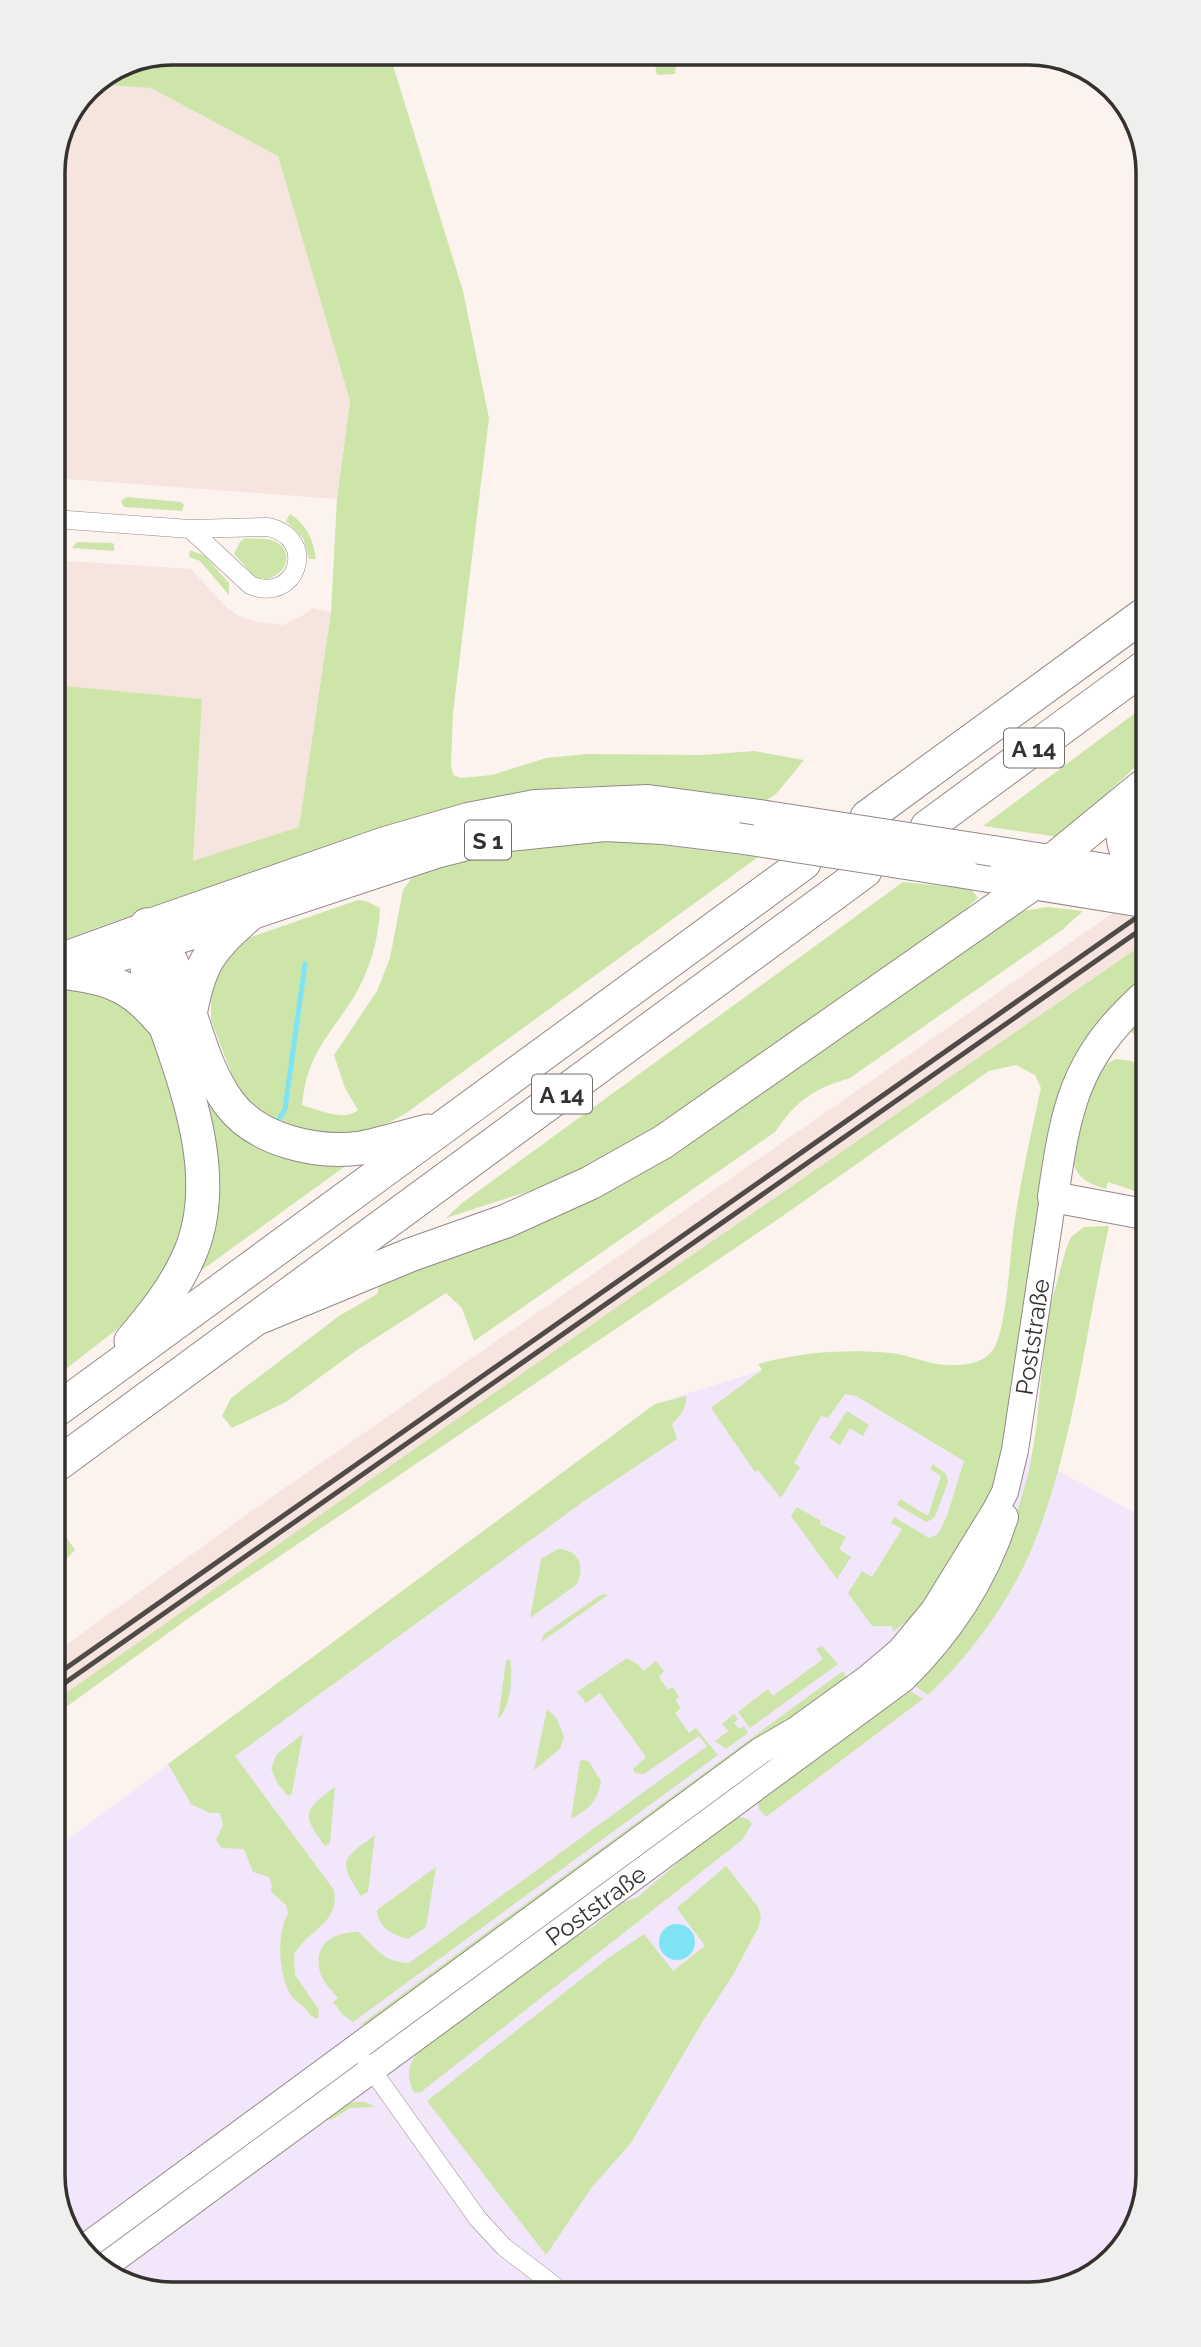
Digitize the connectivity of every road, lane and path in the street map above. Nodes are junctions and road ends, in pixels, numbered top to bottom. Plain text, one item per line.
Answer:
1 (65, 520) edge
2 (190, 529) junction
3 (1136, 620) edge
4 (1136, 673) edge
5 (1136, 793) edge
6 (1136, 799) edge
7 (867, 817) dead end
8 (927, 827) dead end
9 (804, 863) dead end
10 (865, 872) dead end
11 (1042, 872) junction
12 (1131, 873) edge
13 (249, 915) junction
14 (151, 939) junction
15 (65, 970) edge
16 (65, 972) edge
17 (1136, 1004) edge
18 (178, 1020) junction
19 (444, 1126) junction
20 (1053, 1197) junction
21 (1136, 1213) edge
22 (260, 1317) junction
23 (97, 1381) junction
24 (65, 1404) edge
25 (65, 1459) edge
26 (1009, 1478) junction
27 (356, 2049) junction
28 (373, 2070) junction
29 (90, 2244) edge
30 (110, 2262) edge
31 (550, 2282) edge

1 - 2 street
2 - 2 street
3 - 7 highway, A 14
4 - 8 highway, A 14
5 - 11 highway
6 - 12 highway
9 - 19 highway, A 14
10 - 22 highway, A 14
11 - 12 main road, S 1
11 - 12 main road, S 1
11 - 13 main road, S 1, bridge
11 - 14 main road, S 1, bridge
11 - 22 highway
13 - 14 main road, S 1
13 - 18 highway
14 - 15 street, S 1
14 - 18 highway
16 - 18 highway
17 - 20 main road
18 - 19 highway
18 - 23 highway
19 - 23 highway, A 14
20 - 21 main road
20 - 26 street, Poststraße
22 - 25 highway, A 14
23 - 24 highway, A 14
26 - 27 street, Poststraße
26 - 28 street, Poststraße
27 - 28 street
27 - 29 street, Poststraße
28 - 30 street, Poststraße
28 - 31 street

